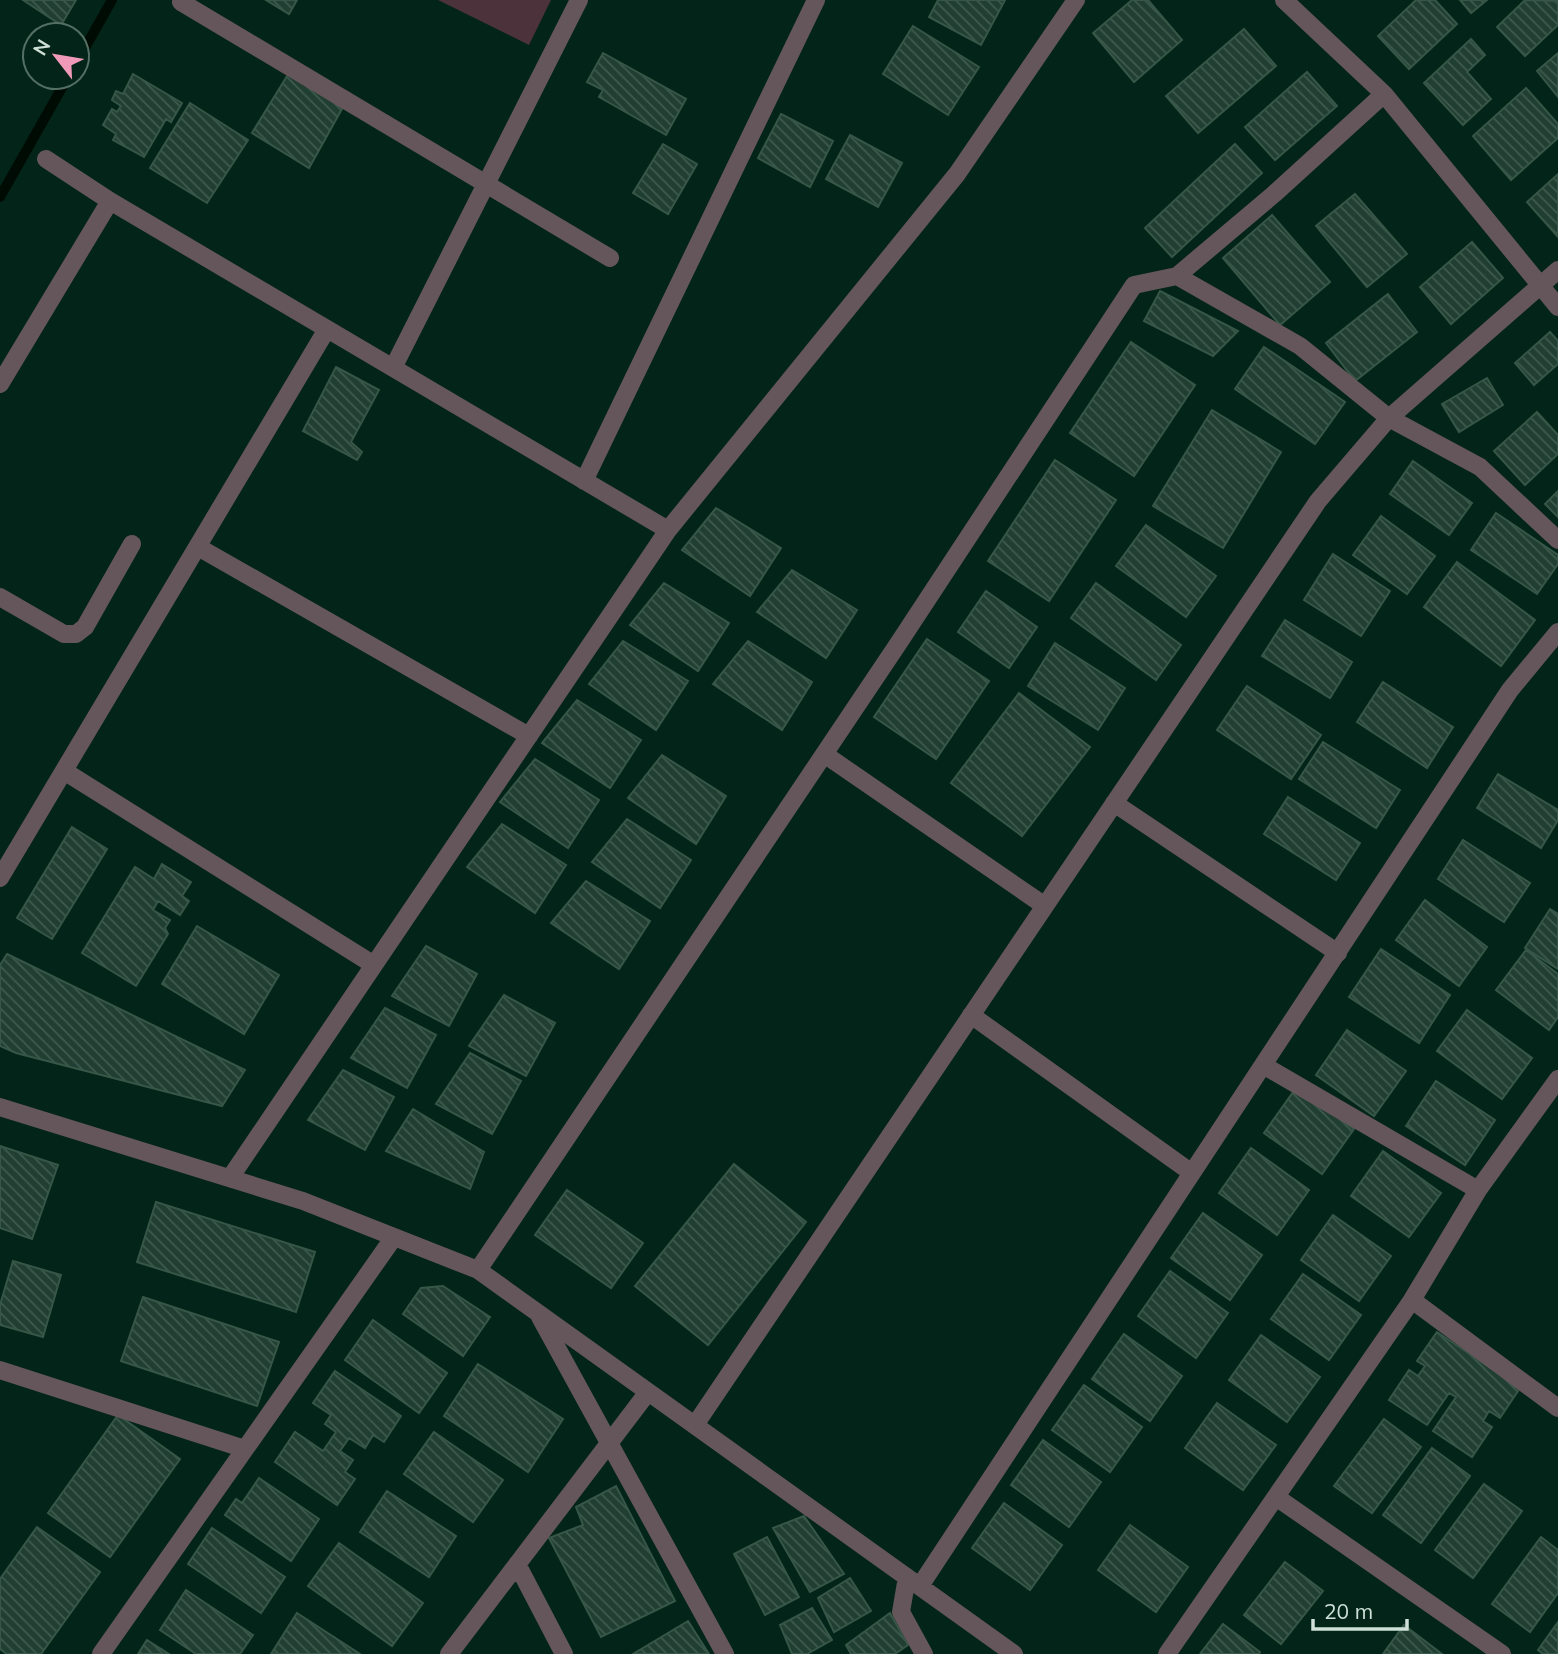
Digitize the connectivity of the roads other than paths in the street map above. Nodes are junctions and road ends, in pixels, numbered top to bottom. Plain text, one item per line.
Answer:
1 (579, 0) edge
2 (816, 0) edge
3 (1076, 0) edge
4 (1284, 0) edge
5 (181, 2) dead end
6 (1384, 94) junction
7 (46, 159) dead end
8 (486, 183) junction
9 (110, 201) junction
10 (610, 258) dead end
11 (1558, 270) edge
12 (1177, 275) junction
13 (1539, 286) junction
14 (1558, 307) edge
15 (327, 329) junction
16 (393, 368) junction
17 (0, 384) edge
18 (1389, 418) junction
19 (584, 481) junction
20 (668, 530) junction
21 (1558, 540) edge
22 (132, 544) dead end
23 (198, 547) junction
24 (0, 597) edge
25 (1558, 632) edge
26 (529, 736) junction
27 (824, 754) junction
28 (64, 771) junction
29 (1114, 803) junction
30 (0, 878) edge
31 (1045, 906) junction
32 (1338, 953) junction
33 (374, 965) junction
34 (971, 1015) junction
35 (1264, 1065) junction
36 (1558, 1079) edge
37 (0, 1107) edge
38 (1192, 1173) junction
39 (230, 1178) junction
40 (1478, 1190) junction
41 (394, 1237) junction
42 (478, 1270) junction
43 (1412, 1300) junction
44 (538, 1313) junction
45 (0, 1370) edge
46 (648, 1392) junction
47 (1558, 1408) edge
48 (695, 1425) junction
49 (609, 1441) junction
50 (245, 1449) junction
51 (1276, 1497) junction
52 (517, 1564) junction
53 (914, 1582) junction
54 (101, 1654) edge
55 (449, 1654) edge
56 (564, 1654) edge
57 (725, 1654) edge
58 (924, 1654) edge
59 (1014, 1654) edge
60 (1167, 1654) edge
61 (1502, 1654) edge

1 - 8 street
2 - 19 street
3 - 20 street
4 - 6 street
5 - 8 street
6 - 12 street
6 - 13 street
7 - 9 street
8 - 10 street
8 - 16 street
9 - 15 street
9 - 17 street
11 - 13 street
12 - 18 street
12 - 27 street
13 - 14 street
13 - 18 street
15 - 16 street
15 - 23 street
16 - 19 street
18 - 21 street
18 - 29 street
19 - 20 street
20 - 26 street
22 - 24 street
23 - 26 street
23 - 28 street
25 - 32 street
26 - 33 street
27 - 31 street
27 - 42 street
28 - 30 street
28 - 33 street
29 - 31 street
29 - 32 street
31 - 34 street
32 - 35 street
33 - 39 street
34 - 38 street
34 - 48 street
35 - 38 street
35 - 40 street
36 - 40 street
37 - 39 street
38 - 53 street
39 - 41 street
40 - 43 street
41 - 42 street
41 - 50 street
42 - 44 street
43 - 47 street
43 - 51 street
44 - 46 street
44 - 49 street
45 - 50 street
46 - 48 street
46 - 49 street
48 - 53 street
49 - 52 street
49 - 57 street
50 - 54 street
51 - 60 street
51 - 61 street
52 - 55 street
52 - 56 street
53 - 58 street
53 - 59 street

